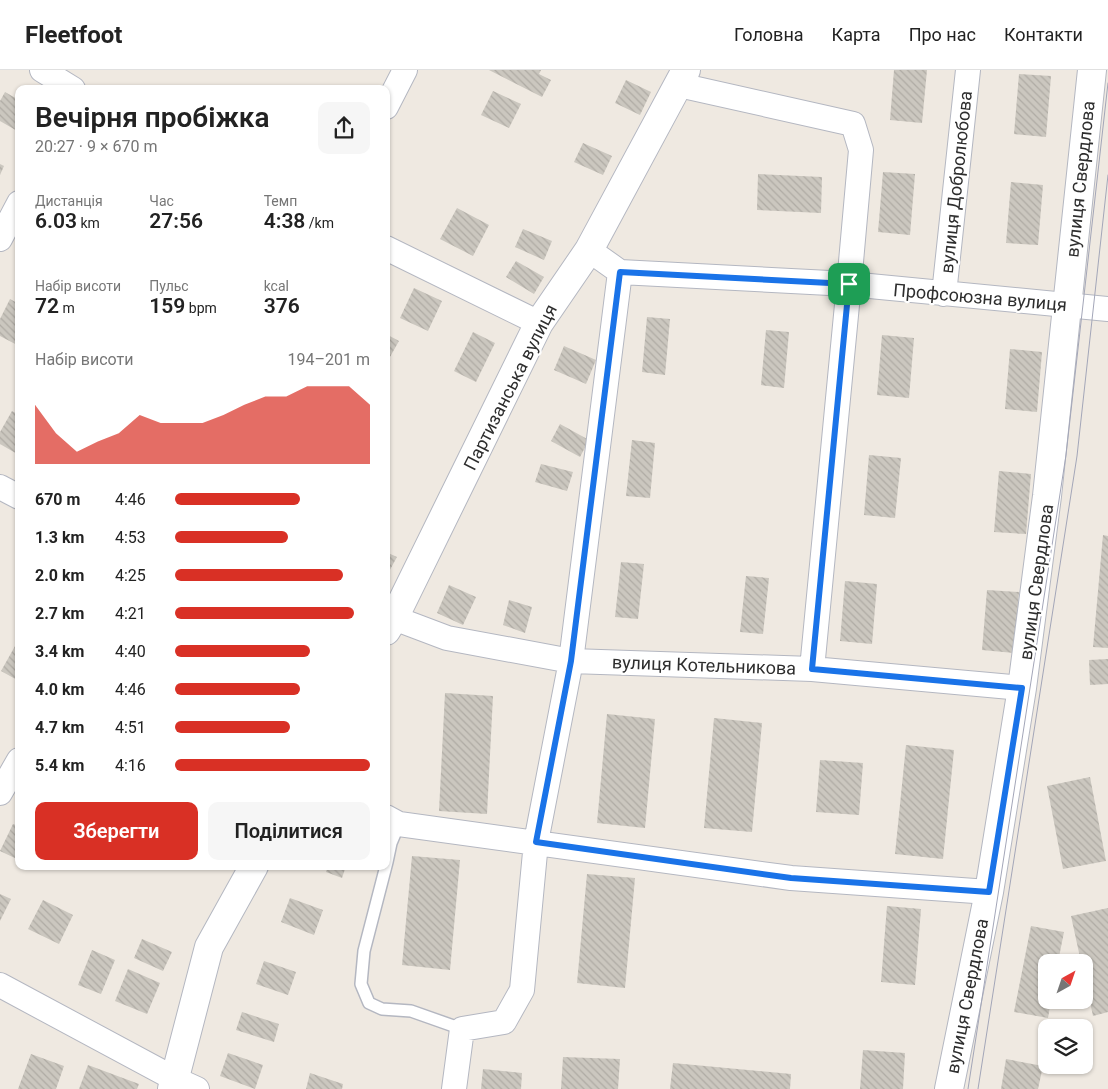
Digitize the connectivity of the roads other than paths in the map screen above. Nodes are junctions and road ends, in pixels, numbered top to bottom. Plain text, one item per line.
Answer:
1 (42, 70) edge
2 (405, 70) edge
3 (968, 70) edge
4 (1092, 70) edge
5 (683, 77) edge
6 (66, 85) edge
7 (390, 99) edge
8 (15, 210) edge
9 (0, 238) edge
10 (390, 250) edge
11 (589, 250) junction
12 (620, 272) junction
13 (849, 284) junction
14 (944, 294) junction
15 (1067, 305) junction
16 (1108, 309) edge
17 (539, 323) junction
18 (0, 487) edge
19 (15, 495) edge
20 (390, 625) edge
21 (571, 661) junction
22 (812, 669) junction
23 (1022, 688) junction
24 (15, 767) edge
25 (0, 793) edge
26 (393, 821) edge
27 (536, 842) junction
28 (390, 848) edge
29 (252, 870) edge
30 (385, 870) edge
31 (989, 892) junction
32 (0, 985) edge
33 (462, 1029) junction
34 (182, 1086) edge
35 (454, 1089) edge
36 (949, 1089) edge

1 - 6 street
2 - 7 street
3 - 14 street, вулиця Добролюбова
4 - 15 street, вулиця Свердлова
5 - 11 street, Партизанська вулиця
5 - 13 street
8 - 9 street
10 - 17 street
11 - 12 street
11 - 17 street, Партизанська вулиця
12 - 13 street, Профсоюзна вулиця
12 - 21 street
13 - 14 street, Профсоюзна вулиця
13 - 22 street
14 - 15 street, Профсоюзна вулиця
15 - 16 street, Профсоюзна вулиця
15 - 23 street, вулиця Свердлова
17 - 20 street, Партизанська вулиця
18 - 19 street
20 - 21 street, вулиця Котельникова
21 - 22 street, вулиця Котельникова
21 - 27 street
22 - 23 street, вулиця Котельникова
23 - 31 street, вулиця Свердлова
24 - 25 street
26 - 27 street
26 - 28 lane
27 - 31 street
27 - 33 street
29 - 34 street
30 - 33 lane
31 - 36 street, вулиця Свердлова
32 - 34 street
33 - 35 street

